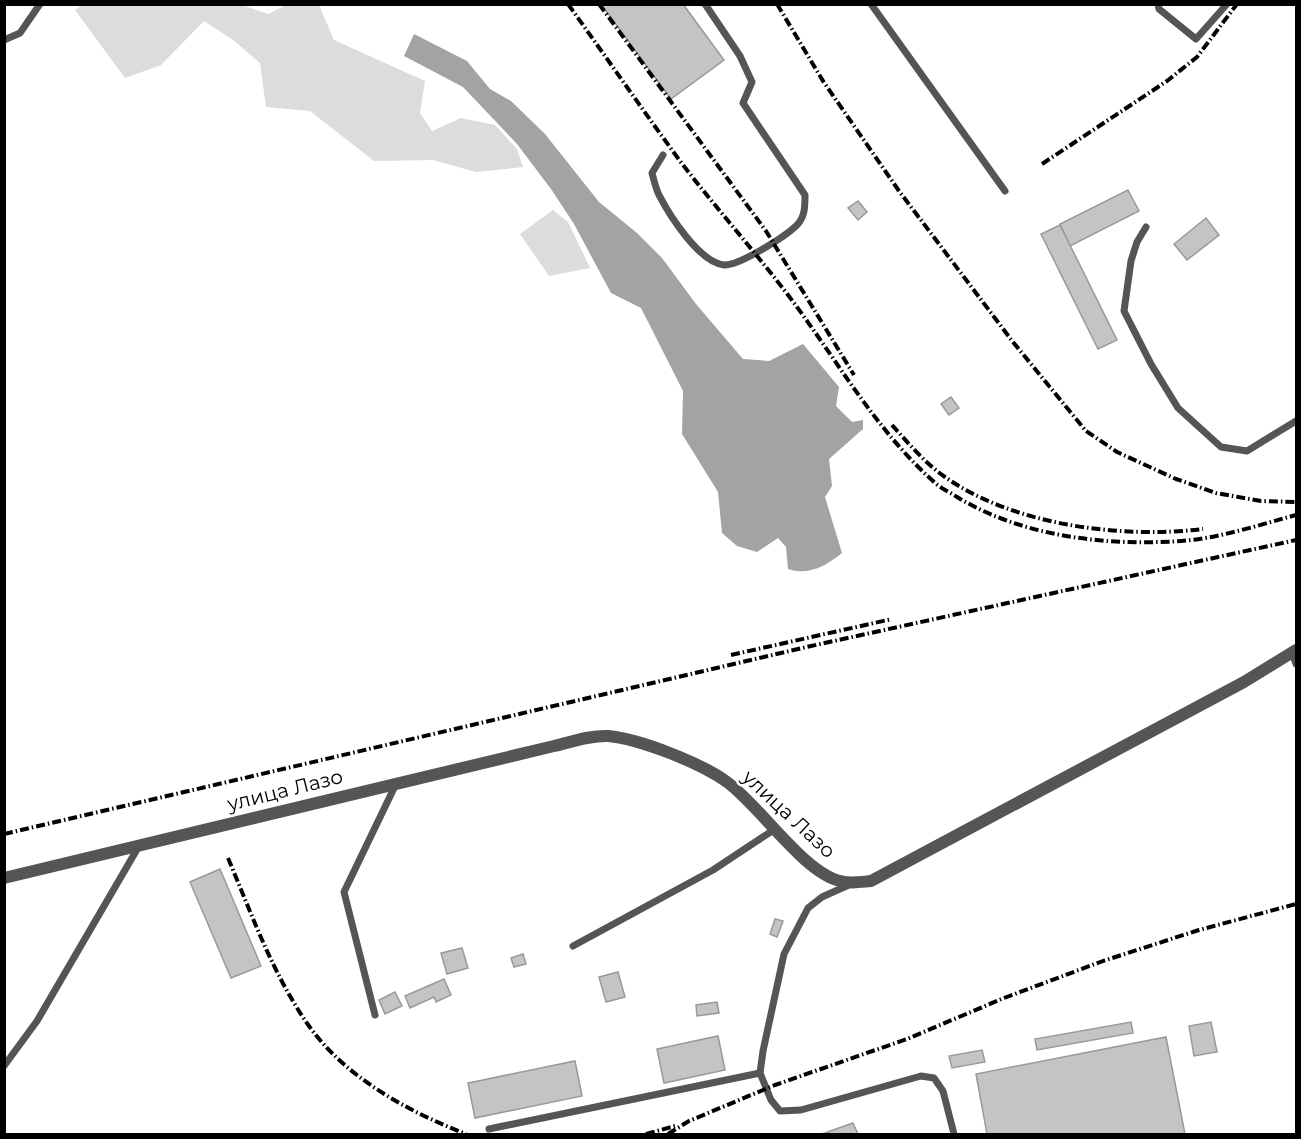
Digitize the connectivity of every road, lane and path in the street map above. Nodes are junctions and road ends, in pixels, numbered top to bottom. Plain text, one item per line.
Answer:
1 (40, 4) edge
2 (705, 4) edge
3 (871, 4) edge
4 (1158, 4) edge
5 (1227, 4) edge
6 (4, 39) edge
7 (663, 155) dead end
8 (1005, 191) dead end
9 (1146, 227) dead end
10 (1296, 421) edge
11 (1295, 656) edge
12 (396, 784) junction
13 (775, 829) junction
14 (139, 846) junction
15 (4, 878) edge
16 (853, 883) junction
17 (573, 946) dead end
18 (375, 1015) dead end
19 (4, 1066) edge
20 (760, 1074) junction
21 (489, 1129) dead end
22 (954, 1134) edge

1 - 6 lane
2 - 7 lane
3 - 8 lane
4 - 5 lane
9 - 10 lane
11 - 16 street
12 - 13 street, улица Лазо
12 - 14 street, улица Лазо
12 - 18 lane
13 - 16 street, улица Лазо
13 - 17 lane
14 - 15 street, улица Лазо
14 - 19 lane
16 - 20 lane
20 - 21 lane
20 - 22 lane

